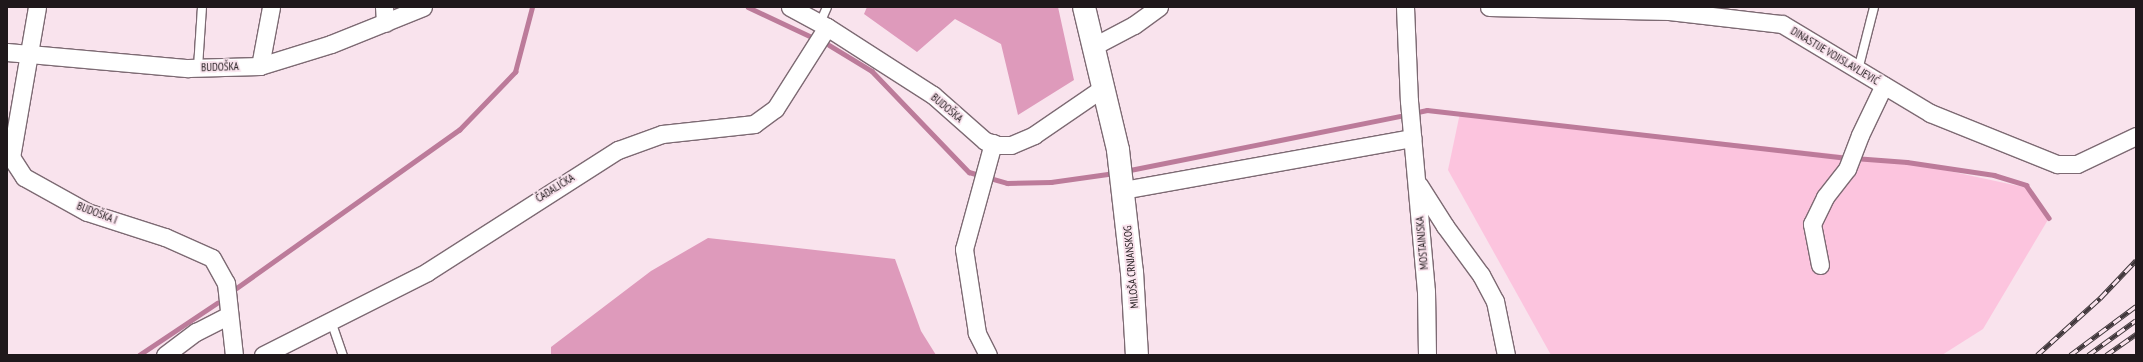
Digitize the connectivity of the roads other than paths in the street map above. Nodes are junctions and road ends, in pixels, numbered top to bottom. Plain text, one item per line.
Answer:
1 (37, 7) edge
2 (202, 7) edge
3 (271, 7) edge
4 (424, 7) edge
5 (790, 7) edge
6 (827, 7) edge
7 (1084, 7) edge
8 (1159, 7) edge
9 (1405, 7) edge
10 (1489, 7) edge
11 (1874, 7) edge
12 (385, 15) edge
13 (824, 25) junction
14 (1094, 46) junction
15 (7, 52) edge
16 (29, 55) junction
17 (260, 66) junction
18 (198, 67) junction
19 (1858, 70) junction
20 (1884, 85) junction
21 (1104, 87) junction
22 (1412, 135) junction
23 (2136, 136) edge
24 (993, 143) junction
25 (1416, 181) junction
26 (1123, 184) junction
27 (1820, 264) dead end
28 (228, 316) junction
29 (331, 321) junction
30 (165, 355) edge
31 (234, 355) edge
32 (263, 355) edge
33 (343, 355) edge
34 (988, 355) edge
35 (1137, 355) edge
36 (1427, 355) edge
37 (1506, 355) edge

1 - 16 street, BUDOŠKA I
2 - 18 lane
3 - 17 street
4 - 12 street, BUDOŠKA
5 - 13 street, BUDOŠKA
6 - 13 lane
7 - 14 main road
8 - 14 street
9 - 22 street, MOSTAINJSKA
10 - 19 street, DINASTIJE VOJISLAVLJEVIĆ
11 - 19 lane
12 - 17 street, BUDOŠKA
13 - 24 street, BUDOŠKA
13 - 29 street, ČAĐALIČKA
14 - 21 main road
15 - 16 street, BUDOŠKA
16 - 18 street, BUDOŠKA
16 - 28 street, BUDOŠKA I
17 - 18 street, BUDOŠKA
19 - 20 street, DINASTIJE VOJISLAVLJEVIĆ
20 - 23 street, DINASTIJE VOJISLAVLJEVIĆ
20 - 27 street
21 - 24 street, BUDOŠKA
21 - 26 main road, MILOŠA CRNJANSKOG
22 - 25 street, MOSTAINJSKA
22 - 26 street
24 - 34 street
25 - 36 street, MOSTAINJSKA
25 - 37 street
26 - 35 main road, MILOŠA CRNJANSKOG
28 - 30 street
28 - 31 street
29 - 32 street, ČAĐALIČKA
29 - 33 lane

